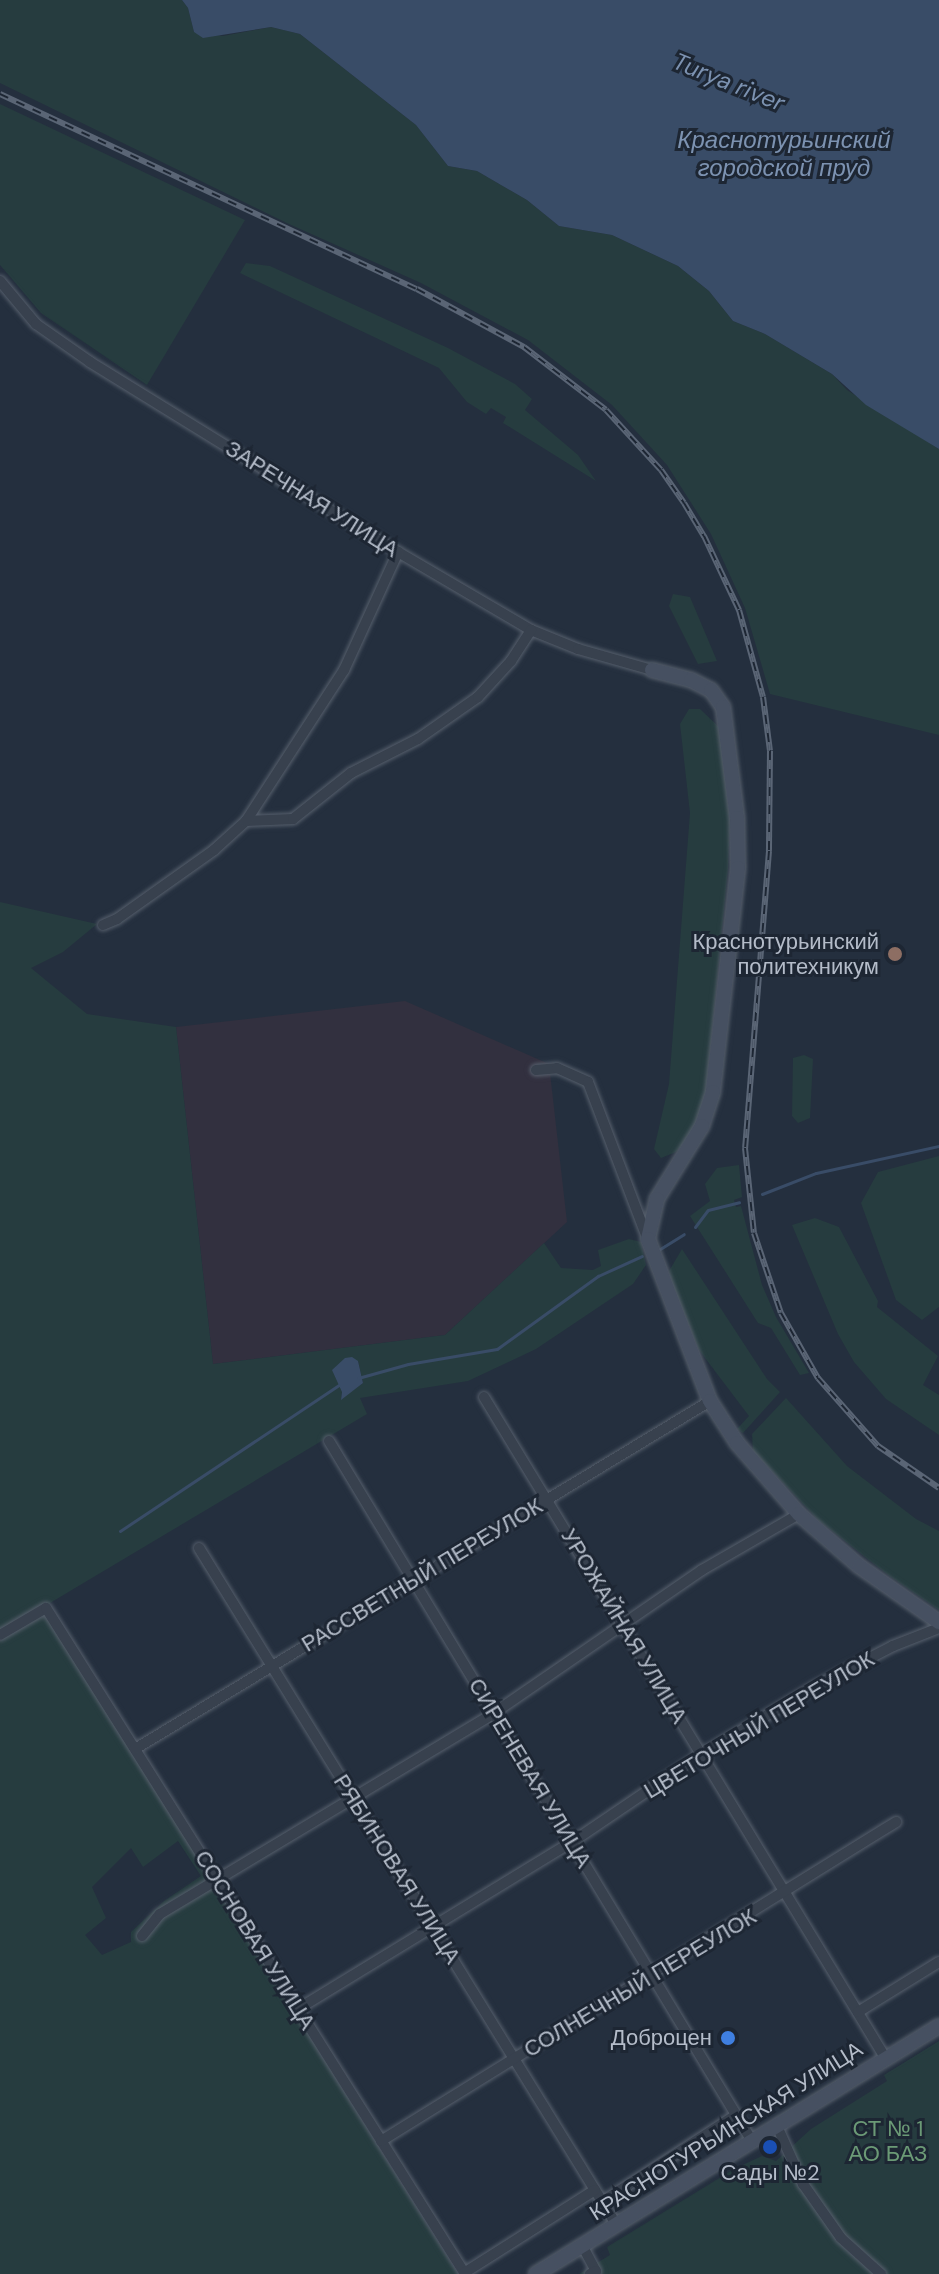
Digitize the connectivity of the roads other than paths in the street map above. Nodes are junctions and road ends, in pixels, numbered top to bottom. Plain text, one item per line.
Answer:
1 (0, 281) edge
2 (398, 552) junction
3 (531, 630) junction
4 (652, 670) joint
5 (246, 821) junction
6 (103, 925) dead end
7 (536, 1070) dead end
8 (648, 1239) junction
9 (484, 1397) dead end
10 (710, 1401) junction
11 (329, 1441) dead end
12 (547, 1499) junction
13 (799, 1514) junction
14 (199, 1548) dead end
15 (413, 1580) junction
16 (622, 1623) junction
17 (939, 1625) edge
18 (0, 1635) edge
19 (272, 1666) junction
20 (494, 1713) junction
21 (135, 1749) junction
22 (702, 1754) junction
23 (353, 1797) junction
24 (896, 1822) dead end
25 (572, 1842) junction
26 (216, 1879) junction
27 (786, 1893) junction
28 (434, 1928) junction
29 (142, 1936) dead end
30 (939, 1962) edge
31 (652, 1976) junction
32 (298, 2009) junction
33 (860, 2016) junction
34 (939, 2026) edge
35 (515, 2059) junction
36 (886, 2059) junction
37 (736, 2115) junction
38 (777, 2126) junction
39 (381, 2141) junction
40 (752, 2141) junction
41 (595, 2190) junction
42 (602, 2202) junction
43 (616, 2224) junction
44 (582, 2245) junction
45 (465, 2273) edge
46 (536, 2274) edge
47 (590, 2274) edge
48 (881, 2274) edge

1 - 2 street, ЗАРЕЧНАЯ УЛИЦА
2 - 3 street, ЗАРЕЧНАЯ УЛИЦА
2 - 5 street
3 - 4 street, ЗАРЕЧНАЯ УЛИЦА
3 - 5 street
4 - 8 street
5 - 6 street
7 - 8 street
8 - 10 street
9 - 12 street, УРОЖАЙНАЯ УЛИЦА
10 - 12 street, РАССВЕТНЫЙ ПЕРЕУЛОК
10 - 13 street
11 - 15 street, СИРЕНЕВАЯ УЛИЦА
12 - 15 street, РАССВЕТНЫЙ ПЕРЕУЛОК
12 - 16 street, УРОЖАЙНАЯ УЛИЦА
13 - 16 street
13 - 17 street
14 - 19 street, РЯБИНОВАЯ УЛИЦА
15 - 19 street, РАССВЕТНЫЙ ПЕРЕУЛОК
15 - 20 street, СИРЕНЕВАЯ УЛИЦА
16 - 20 street
16 - 22 street, УРОЖАЙНАЯ УЛИЦА
17 - 22 street, ЦВЕТОЧНЫЙ ПЕРЕУЛОК
18 - 21 street, СОСНОВАЯ УЛИЦА
19 - 21 street, РАССВЕТНЫЙ ПЕРЕУЛОК
19 - 23 street, РЯБИНОВАЯ УЛИЦА
20 - 23 street
20 - 25 street, СИРЕНЕВАЯ УЛИЦА
21 - 26 street, СОСНОВАЯ УЛИЦА
22 - 25 street, ЦВЕТОЧНЫЙ ПЕРЕУЛОК
22 - 27 street, УРОЖАЙНАЯ УЛИЦА
23 - 26 street
23 - 28 street, РЯБИНОВАЯ УЛИЦА
24 - 27 street, СОЛНЕЧНЫЙ ПЕРЕУЛОК
25 - 28 street, ЦВЕТОЧНЫЙ ПЕРЕУЛОК
25 - 31 street, СИРЕНЕВАЯ УЛИЦА
26 - 29 street
26 - 32 street, СОСНОВАЯ УЛИЦА
27 - 31 street, СОЛНЕЧНЫЙ ПЕРЕУЛОК
27 - 33 street, УРОЖАЙНАЯ УЛИЦА
28 - 32 street, ЦВЕТОЧНЫЙ ПЕРЕУЛОК
28 - 35 street, РЯБИНОВАЯ УЛИЦА
30 - 33 street
31 - 35 street, СОЛНЕЧНЫЙ ПЕРЕУЛОК
31 - 37 street, СИРЕНЕВАЯ УЛИЦА
32 - 39 street, СОСНОВАЯ УЛИЦА
33 - 36 street, УРОЖАЙНАЯ УЛИЦА
34 - 36 street, КРАСНОТУРЬИНСКАЯ УЛИЦА
35 - 39 street, СОЛНЕЧНЫЙ ПЕРЕУЛОК
35 - 41 street, РЯБИНОВАЯ УЛИЦА
36 - 38 street, КРАСНОТУРЬИНСКАЯ УЛИЦА
37 - 40 street, СИРЕНЕВАЯ УЛИЦА
37 - 42 street
38 - 40 street, КРАСНОТУРЬИНСКАЯ УЛИЦА
38 - 48 street
39 - 45 street, СОСНОВАЯ УЛИЦА
40 - 43 street, КРАСНОТУРЬИНСКАЯ УЛИЦА
41 - 42 street, РЯБИНОВАЯ УЛИЦА
41 - 45 street
42 - 43 street, РЯБИНОВАЯ УЛИЦА
43 - 44 street, КРАСНОТУРЬИНСКАЯ УЛИЦА
44 - 46 street, КРАСНОТУРЬИНСКАЯ УЛИЦА
44 - 47 street

